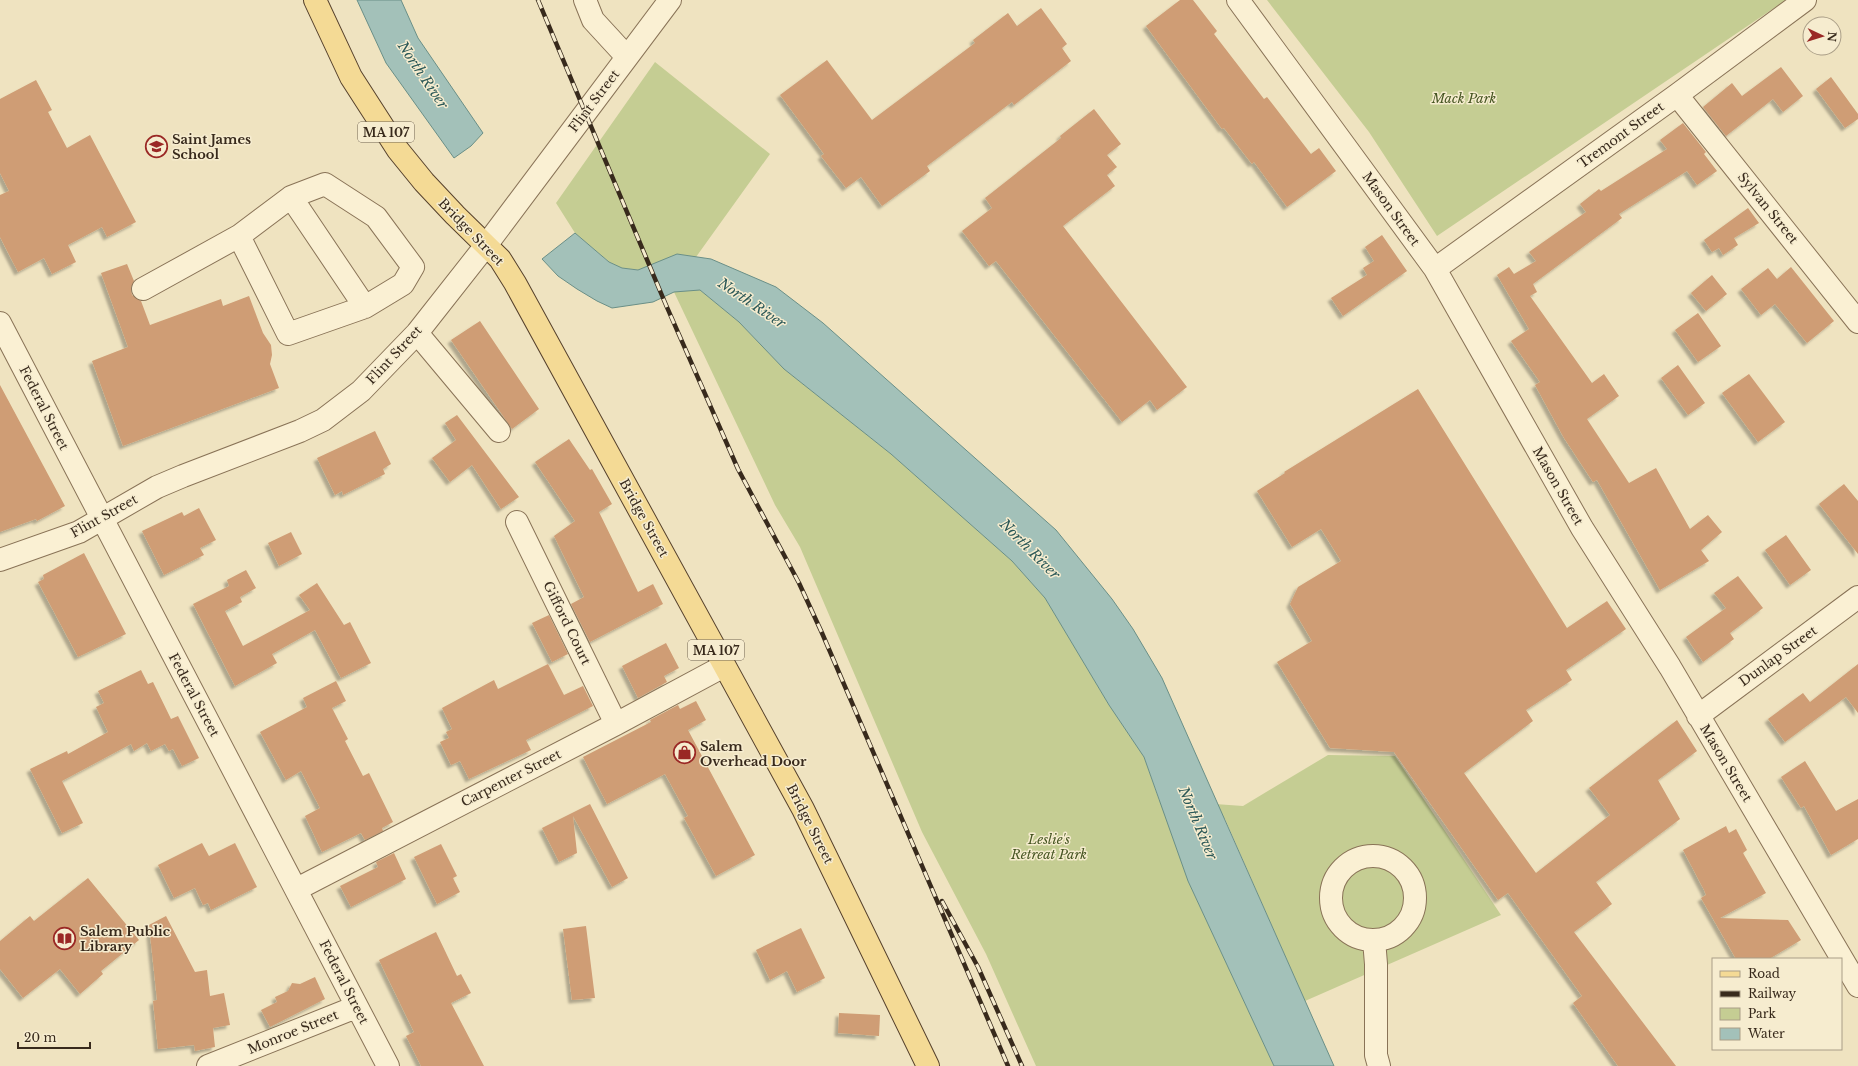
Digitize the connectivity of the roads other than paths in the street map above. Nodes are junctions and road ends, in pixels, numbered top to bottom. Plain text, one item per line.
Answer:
1 (315, 0) edge
2 (585, 0) edge
3 (670, 0) edge
4 (1238, 0) edge
5 (1805, 0) edge
6 (627, 57) junction
7 (1677, 95) junction
8 (291, 197) junction
9 (239, 236) junction
10 (487, 244) junction
11 (1435, 269) junction
12 (143, 289) dead end
13 (365, 307) junction
14 (1858, 322) edge
15 (0, 323) edge
16 (417, 333) junction
17 (499, 431) dead end
18 (102, 520) junction
19 (517, 522) dead end
20 (0, 560) edge
21 (1858, 597) edge
22 (724, 666) junction
23 (1698, 716) junction
24 (616, 724) junction
25 (297, 889) junction
26 (1374, 940) dead end
27 (1857, 982) edge
28 (356, 1007) junction
29 (208, 1066) edge
30 (388, 1066) edge
31 (928, 1066) edge
32 (1379, 1066) edge

1 - 10 main road, Bridge Street / MA 107
2 - 6 street
3 - 6 street, Flint Street
4 - 11 street, Mason Street
5 - 7 street, Tremont Street
6 - 10 street, Flint Street
7 - 11 street, Tremont Street
7 - 14 street, Sylvan Street
8 - 9 street
8 - 13 street
8 - 13 street
9 - 12 street
9 - 13 street
10 - 16 street, Flint Street
10 - 22 main road, Bridge Street / MA 107
11 - 23 street, Mason Street
15 - 18 street, Federal Street
16 - 17 street
16 - 18 street, Flint Street
18 - 20 street, Flint Street
18 - 25 street, Federal Street
19 - 24 street, Gifford Court
21 - 23 street, Dunlap Street
22 - 24 street, Carpenter Street
22 - 31 main road, Bridge Street / MA 107
23 - 27 street, Mason Street
24 - 25 street, Carpenter Street
25 - 28 street, Federal Street
26 - 32 street
28 - 29 street, Monroe Street
28 - 30 street, Federal Street

